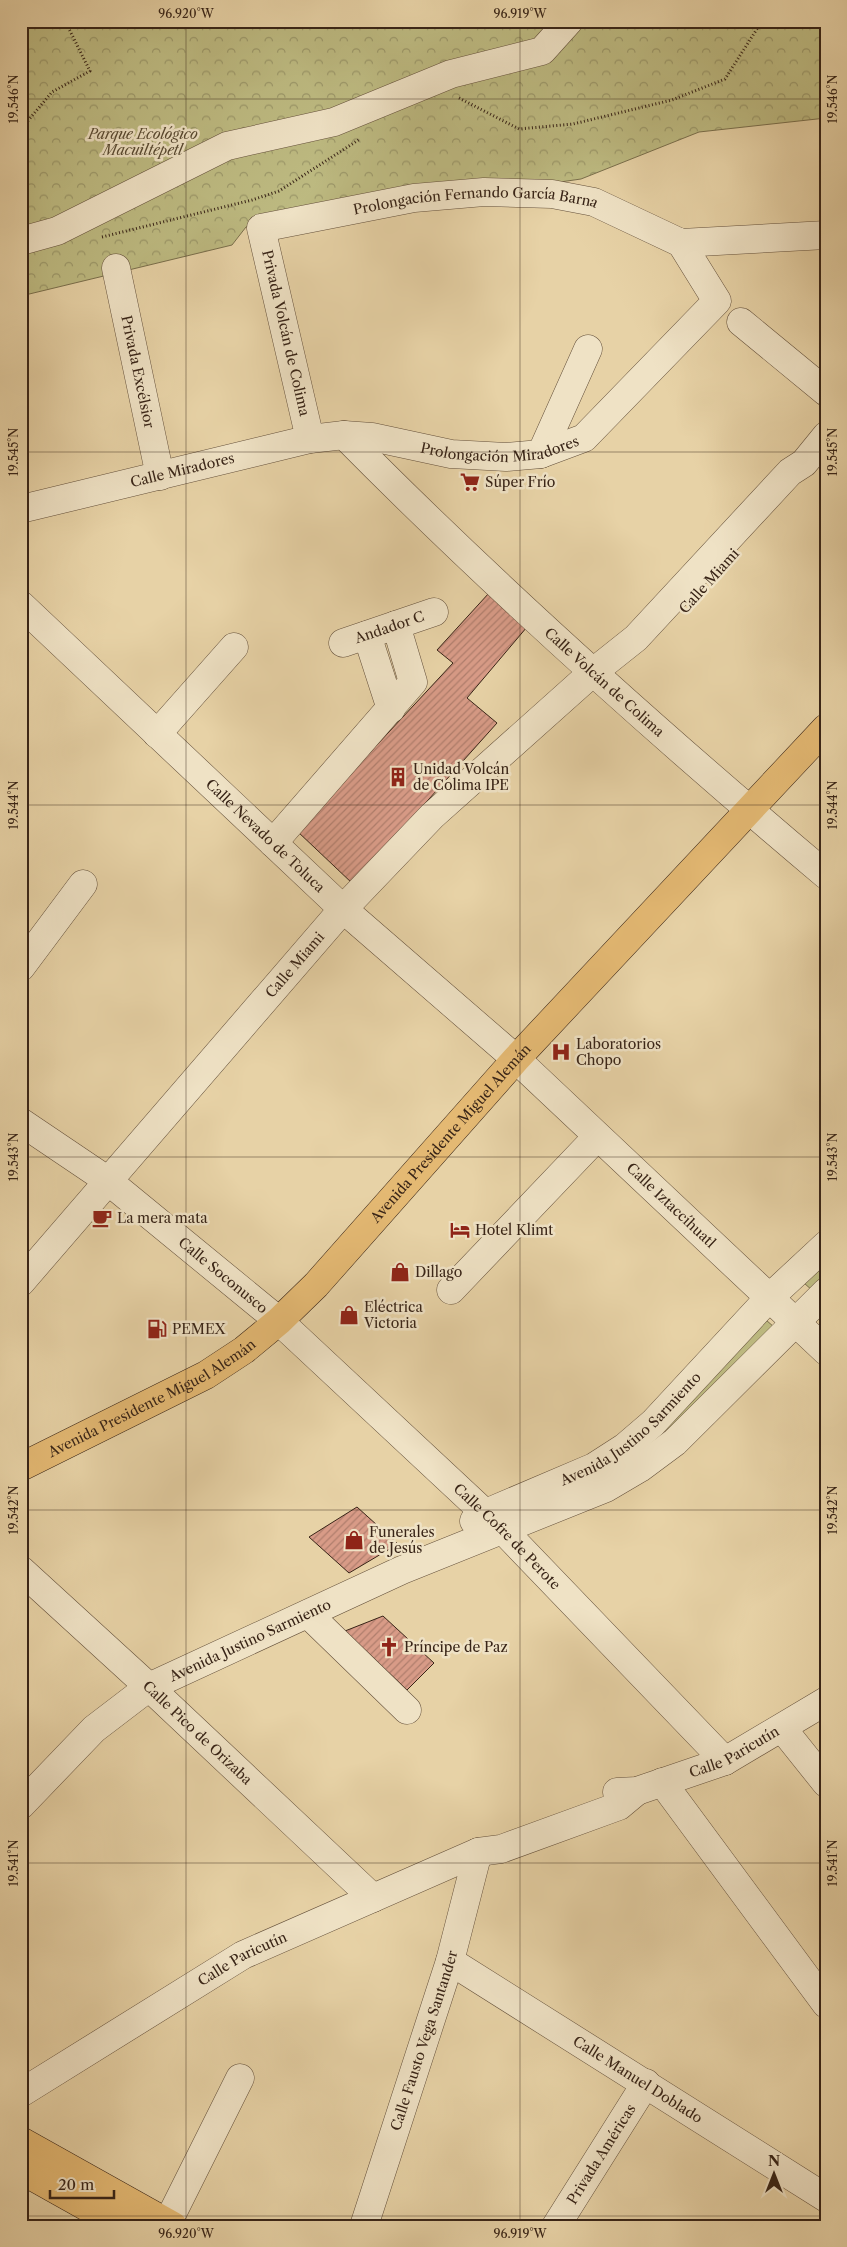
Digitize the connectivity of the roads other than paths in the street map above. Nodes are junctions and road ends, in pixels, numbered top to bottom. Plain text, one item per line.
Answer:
1 (570, 21) edge
2 (262, 228) joint
3 (826, 235) edge
4 (21, 241) edge
5 (681, 243) junction
6 (116, 268) dead end
7 (741, 322) dead end
8 (588, 349) dead end
9 (826, 392) edge
10 (344, 435) junction
11 (826, 436) edge
12 (310, 439) junction
13 (416, 446) junction
14 (541, 454) junction
15 (160, 476) junction
16 (390, 482) junction
17 (21, 508) edge
18 (434, 612) dead end
19 (26, 618) edge
20 (396, 625) junction
21 (234, 647) dead end
22 (592, 673) junction
23 (391, 708) junction
24 (826, 728) edge
25 (157, 734) junction
26 (750, 811) junction
27 (273, 843) junction
28 (826, 875) edge
29 (84, 884) dead end
30 (343, 909) junction
31 (21, 967) edge
32 (516, 1059) junction
33 (21, 1122) edge
34 (597, 1137) junction
35 (107, 1180) junction
36 (826, 1245) edge
37 (21, 1282) edge
38 (451, 1290) dead end
39 (826, 1292) edge
40 (768, 1299) junction
41 (279, 1321) junction
42 (795, 1322) junction
43 (826, 1351) edge
44 (21, 1467) edge
45 (495, 1521) junction
46 (21, 1570) edge
47 (308, 1614) junction
48 (149, 1687) junction
49 (826, 1701) edge
50 (407, 1710) dead end
51 (782, 1728) junction
52 (725, 1761) junction
53 (662, 1782) junction
54 (826, 1782) edge
55 (21, 1805) edge
56 (478, 1852) junction
57 (372, 1898) junction
58 (450, 1961) junction
59 (826, 2004) edge
60 (240, 2078) dead end
61 (646, 2083) junction
62 (21, 2093) edge
63 (21, 2141) edge
64 (21, 2170) edge
65 (823, 2189) edge
66 (169, 2225) edge
67 (121, 2226) edge
68 (364, 2226) edge
69 (556, 2226) edge

1 - 4 street
2 - 5 street, Prolongación Fernando García Barna
2 - 12 street, Privada Volcán de Colima
3 - 5 street
5 - 14 street, Prolongación Miradores
6 - 15 street, Privada Excélsior
7 - 9 street
8 - 14 street
10 - 12 street, Calle Miradores
10 - 13 street, Prolongación Miradores
10 - 16 street, Calle Volcán de Colima
11 - 22 street, Calle Miami
12 - 15 street, Calle Miradores
13 - 14 street, Prolongación Miradores
13 - 16 street
15 - 17 street, Calle Miradores
16 - 22 street, Calle Volcán de Colima
18 - 20 street, Andador C
19 - 25 street, Calle Nevado de Toluca
20 - 23 street
20 - 23 street, Andador C
21 - 25 street
22 - 26 street, Calle Volcán de Colima
22 - 30 street, Calle Miami
23 - 27 street
24 - 26 main road, Avenida Presidente Miguel Alemán
25 - 27 street, Calle Nevado de Toluca
26 - 28 street, Calle Volcán de Colima
26 - 32 main road, Avenida Presidente Miguel Alemán
27 - 30 street, Calle Nevado de Toluca
29 - 31 street
30 - 32 street, Calle Nevado de Toluca
30 - 35 street, Calle Miami
32 - 34 street, Calle Iztaccíhuatl
32 - 41 main road, Avenida Presidente Miguel Alemán
33 - 35 street, Calle Soconusco
34 - 38 street
34 - 40 street, Calle Iztaccíhuatl
35 - 37 street, Calle Miami
35 - 41 street, Calle Soconusco
36 - 40 street, Avenida Justino Sarmiento
39 - 42 street, Avenida Justino Sarmiento
40 - 42 street, Calle Iztaccíhuatl
40 - 45 street, Avenida Justino Sarmiento
41 - 44 main road, Avenida Presidente Miguel Alemán
41 - 45 street, Calle Cofre de Perote
42 - 43 street, Calle Iztaccíhuatl
42 - 45 street, Avenida Justino Sarmiento
45 - 47 street, Avenida Justino Sarmiento
45 - 52 street, Calle Cofre de Perote
46 - 48 street, Calle Pico de Orizaba
47 - 48 street, Avenida Justino Sarmiento
47 - 50 street
48 - 55 street, Avenida Justino Sarmiento
48 - 57 street, Calle Pico de Orizaba
49 - 51 street, Calle Paricutín
51 - 52 street, Calle Paricutín
51 - 54 street
52 - 53 street, Calle Paricutín
53 - 56 street, Calle Paricutín
53 - 59 street
56 - 57 street, Calle Paricutín
56 - 58 street, Calle Fausto Vega Santander
57 - 62 street, Calle Paricutín
58 - 61 street, Calle Manuel Doblado
58 - 68 street, Calle Fausto Vega Santander
60 - 66 street
61 - 65 street, Calle Manuel Doblado
61 - 69 street, Privada Américas
63 - 66 main road
64 - 67 main road

